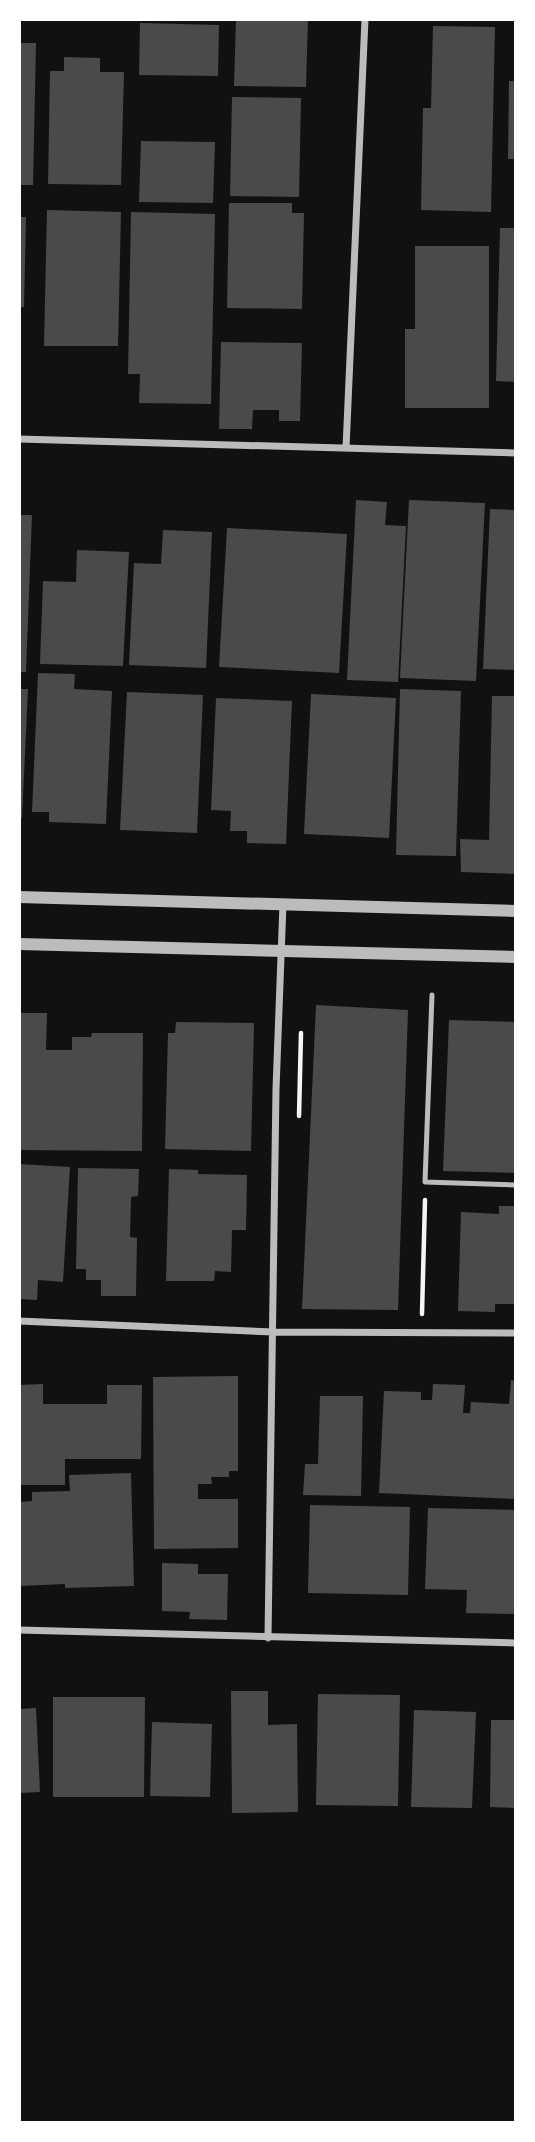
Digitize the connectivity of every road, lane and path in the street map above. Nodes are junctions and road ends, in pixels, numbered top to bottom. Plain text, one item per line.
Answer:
1 (365, 19) edge
2 (19, 439) edge
3 (346, 448) junction
4 (516, 453) edge
5 (19, 897) edge
6 (283, 904) junction
7 (516, 911) edge
8 (19, 944) edge
9 (282, 951) junction
10 (516, 957) edge
11 (432, 995) dead end
12 (425, 1182) junction
13 (516, 1185) edge
14 (19, 1321) edge
15 (273, 1332) junction
16 (419, 1332) junction
17 (516, 1333) edge
18 (19, 1630) edge
19 (268, 1638) junction
20 (516, 1643) edge

1 - 3 street
2 - 3 street
3 - 4 street
5 - 6 street
6 - 7 street
6 - 9 street
8 - 9 street
9 - 10 street
9 - 15 street
11 - 12 lane
12 - 13 lane
12 - 16 path
14 - 15 street
15 - 16 street
15 - 19 street
16 - 17 street
18 - 19 street
19 - 20 street

